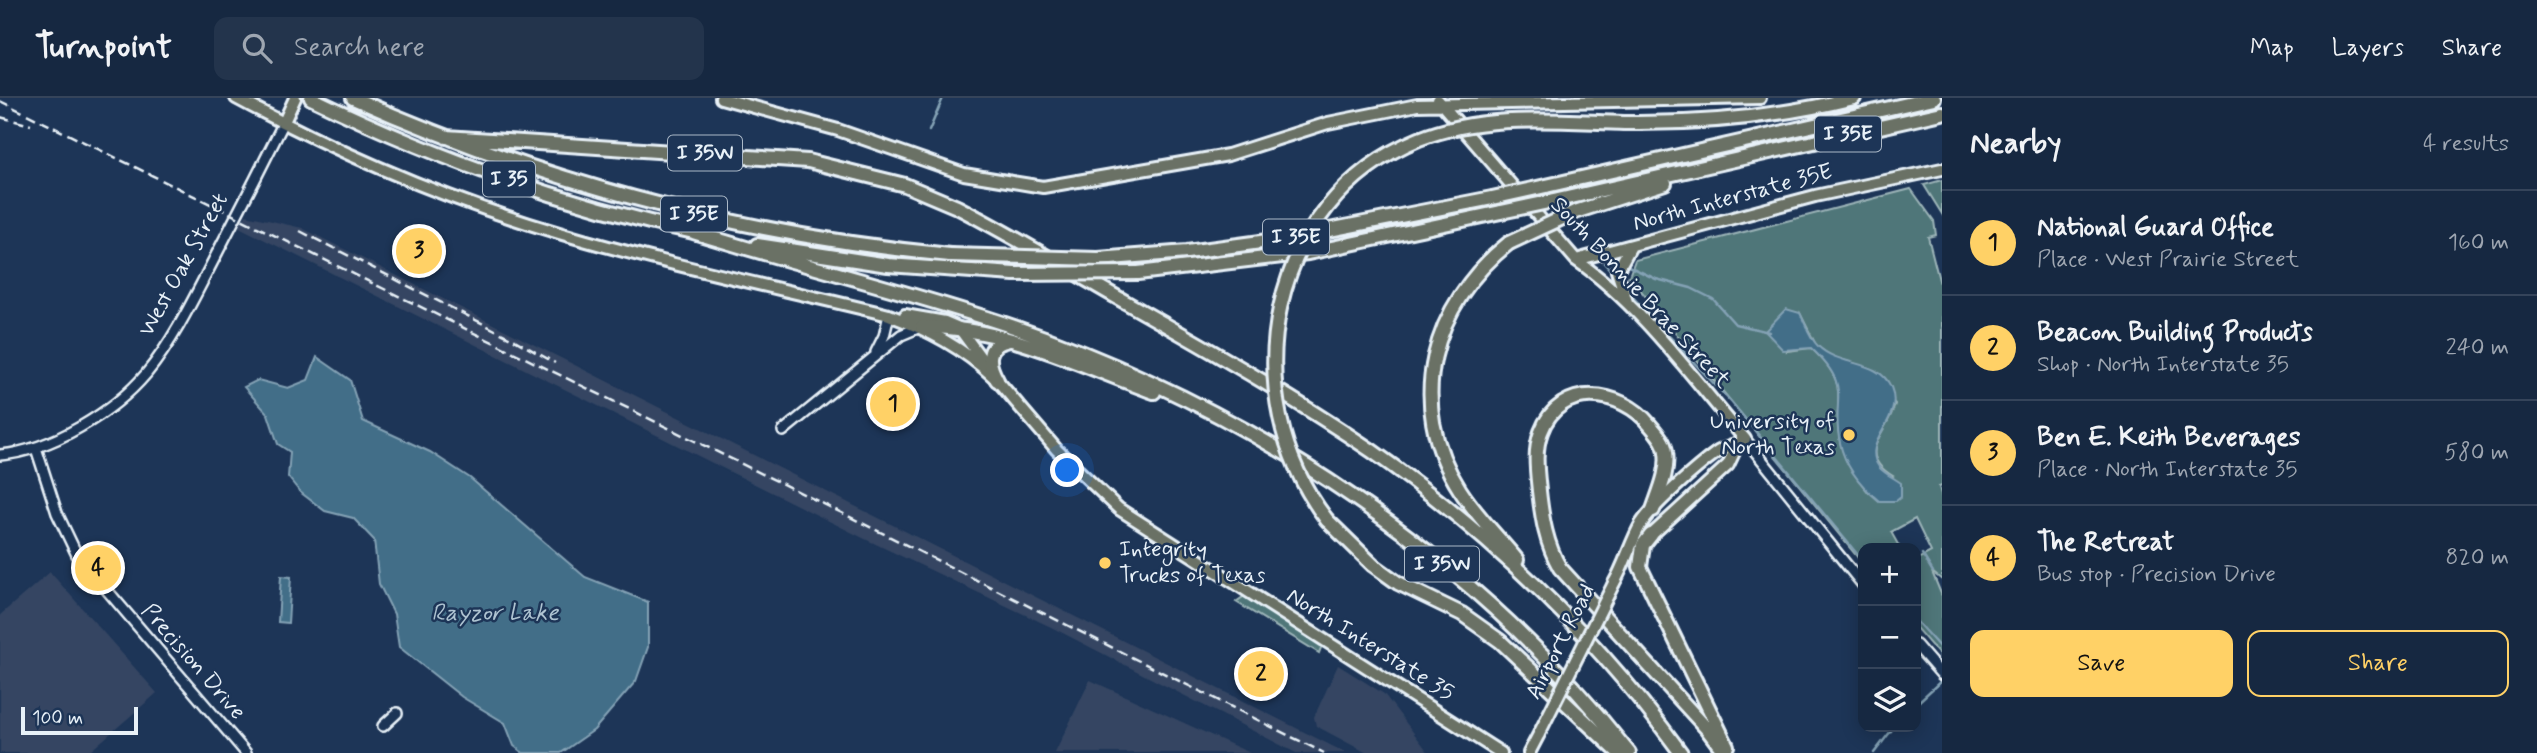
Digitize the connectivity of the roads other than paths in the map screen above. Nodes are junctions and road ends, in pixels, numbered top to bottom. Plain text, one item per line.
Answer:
1 (236, 98) edge
2 (295, 98) edge
3 (311, 98) edge
4 (353, 98) edge
5 (721, 98) edge
6 (1405, 98) edge
7 (1760, 98) edge
8 (1854, 98) edge
9 (1934, 98) edge
10 (1438, 100) edge
11 (1391, 111) junction
12 (1942, 113) edge
13 (284, 122) junction
14 (1774, 134) junction
15 (446, 137) junction
16 (1744, 137) dead end
17 (1777, 150) junction
18 (1942, 169) edge
19 (693, 232) junction
20 (1630, 246) junction
21 (1576, 260) junction
22 (1628, 305) junction
23 (889, 315) junction
24 (922, 327) junction
25 (959, 328) junction
26 (1009, 340) junction
27 (870, 358) junction
28 (997, 380) junction
29 (1220, 416) junction
30 (783, 431) dead end
31 (1741, 443) junction
32 (36, 448) junction
33 (0, 455) edge
34 (1653, 510) junction
35 (1651, 535) junction
36 (1632, 551) junction
37 (1858, 579) edge
38 (1556, 606) junction
39 (1921, 651) edge
40 (1942, 675) edge
41 (397, 713) dead end
42 (383, 726) dead end
43 (246, 753) edge
44 (1502, 753) edge
45 (1529, 753) edge
46 (1619, 753) edge
47 (1629, 753) edge
48 (1681, 753) edge
49 (1727, 753) edge

1 - 13 main road, North Interstate 35
2 - 13 main road, West Oak Street
3 - 19 highway, I 35
4 - 15 highway, I 35E
5 - 11 main road
6 - 11 main road
7 - 10 main road
8 - 46 highway, bridge
9 - 14 highway, I 35E
10 - 11 main road
10 - 21 main road, South Bonnie Brae Street
12 - 17 highway, I 35E
13 - 23 main road, North Interstate 35
13 - 32 street, West Oak Street
14 - 15 highway, I 35E, bridge
14 - 16 highway
15 - 38 highway, I 35W
17 - 19 highway, I 35E, bridge
17 - 38 highway, bridge
18 - 20 main road, North Interstate 35E
19 - 29 highway, I 35W
20 - 21 main road, North Interstate 35E
20 - 22 main road
21 - 22 main road, South Bonnie Brae Street
22 - 31 main road, South Bonnie Brae Street
23 - 24 main road, North Interstate 35
23 - 25 main road, North Interstate 35
23 - 27 street
24 - 25 highway
24 - 27 street
24 - 28 main road, North Interstate 35
25 - 26 highway
25 - 28 main road, North Interstate 35
26 - 28 highway
26 - 29 highway
27 - 30 street
28 - 44 main road, North Interstate 35
29 - 47 highway, I 35W
31 - 34 main road, Airport Road
31 - 35 main road, Airport Road
31 - 37 street, South Bonnie Brae Street
32 - 33 street, West Oak Street
32 - 43 street, Precision Drive
34 - 36 main road, Airport Road
34 - 49 highway
35 - 36 main road, Airport Road
35 - 49 highway
36 - 45 main road, Airport Road, bridge
38 - 48 highway, I 35W
39 - 40 street
41 - 42 street

